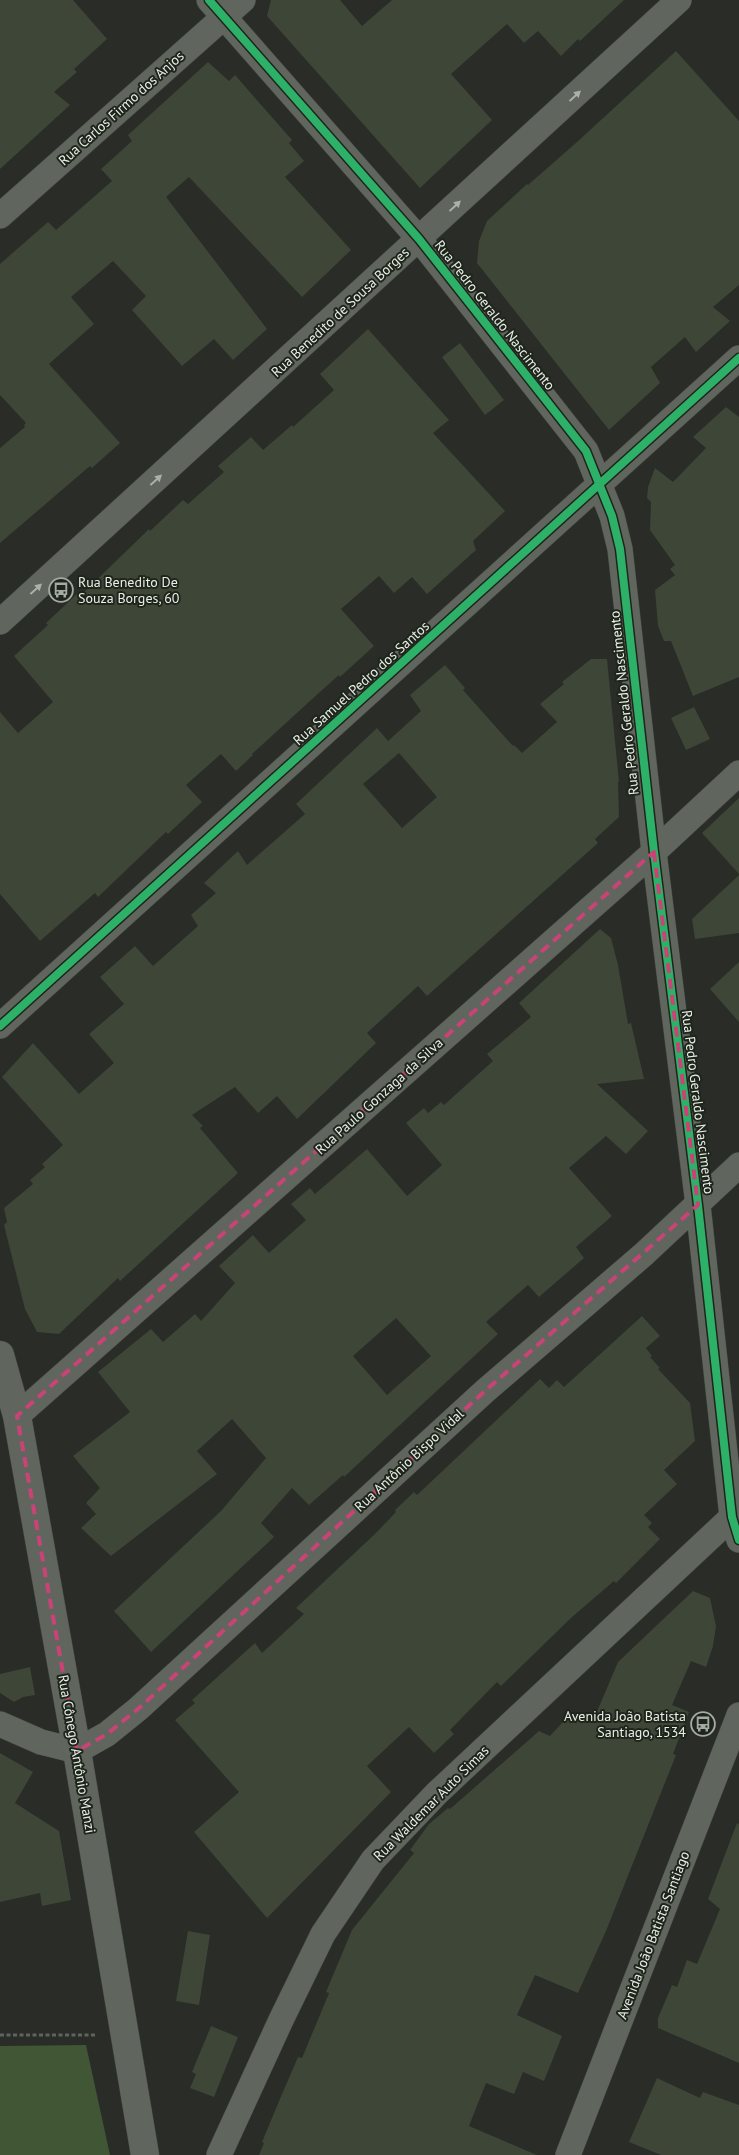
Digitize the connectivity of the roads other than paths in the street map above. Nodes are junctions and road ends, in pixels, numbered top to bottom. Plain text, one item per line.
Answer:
1 (243, 0) edge
2 (680, 0) edge
3 (216, 8) edge
4 (0, 216) edge
5 (419, 239) junction
6 (739, 358) edge
7 (600, 484) junction
8 (0, 622) edge
9 (739, 773) edge
10 (654, 852) junction
11 (0, 1026) edge
12 (739, 1165) edge
13 (698, 1205) junction
14 (0, 1355) edge
15 (17, 1416) junction
16 (735, 1528) edge
17 (739, 1714) edge
18 (0, 1724) edge
19 (78, 1751) junction
20 (145, 2155) edge
21 (219, 2155) edge
22 (568, 2155) edge

1 - 3 street, Rua Carlos Firmo dos Anjos
5 -> 2 street, Rua Benedito de Sousa Borges
3 - 4 street, Rua Carlos Firmo dos Anjos
3 - 5 street, Rua Pedro Geraldo Nascimento
5 - 7 street, Rua Pedro Geraldo Nascimento
8 -> 5 street, Rua Benedito de Sousa Borges
6 - 7 street, Rua Samuel Pedro dos Santos
7 - 10 street, Rua Pedro Geraldo Nascimento
7 - 11 street, Rua Samuel Pedro dos Santos
9 - 10 street, Rua Paulo Gonzaga da Silva
10 - 13 street, Rua Pedro Geraldo Nascimento
10 - 15 street, Rua Paulo Gonzaga da Silva
12 - 13 street, Rua Antônio Bispo Vidal
13 - 16 street, Rua Pedro Geraldo Nascimento
13 - 19 street, Rua Antônio Bispo Vidal
14 - 15 street, Rua Cônego Antônio Manzi
15 - 19 street, Rua Cônego Antônio Manzi
16 - 21 street, Rua Waldemar Auto Simas
17 - 22 street, Avenida João Batista Santiago
18 - 19 street
19 - 20 street, Rua Cônego Antônio Manzi

